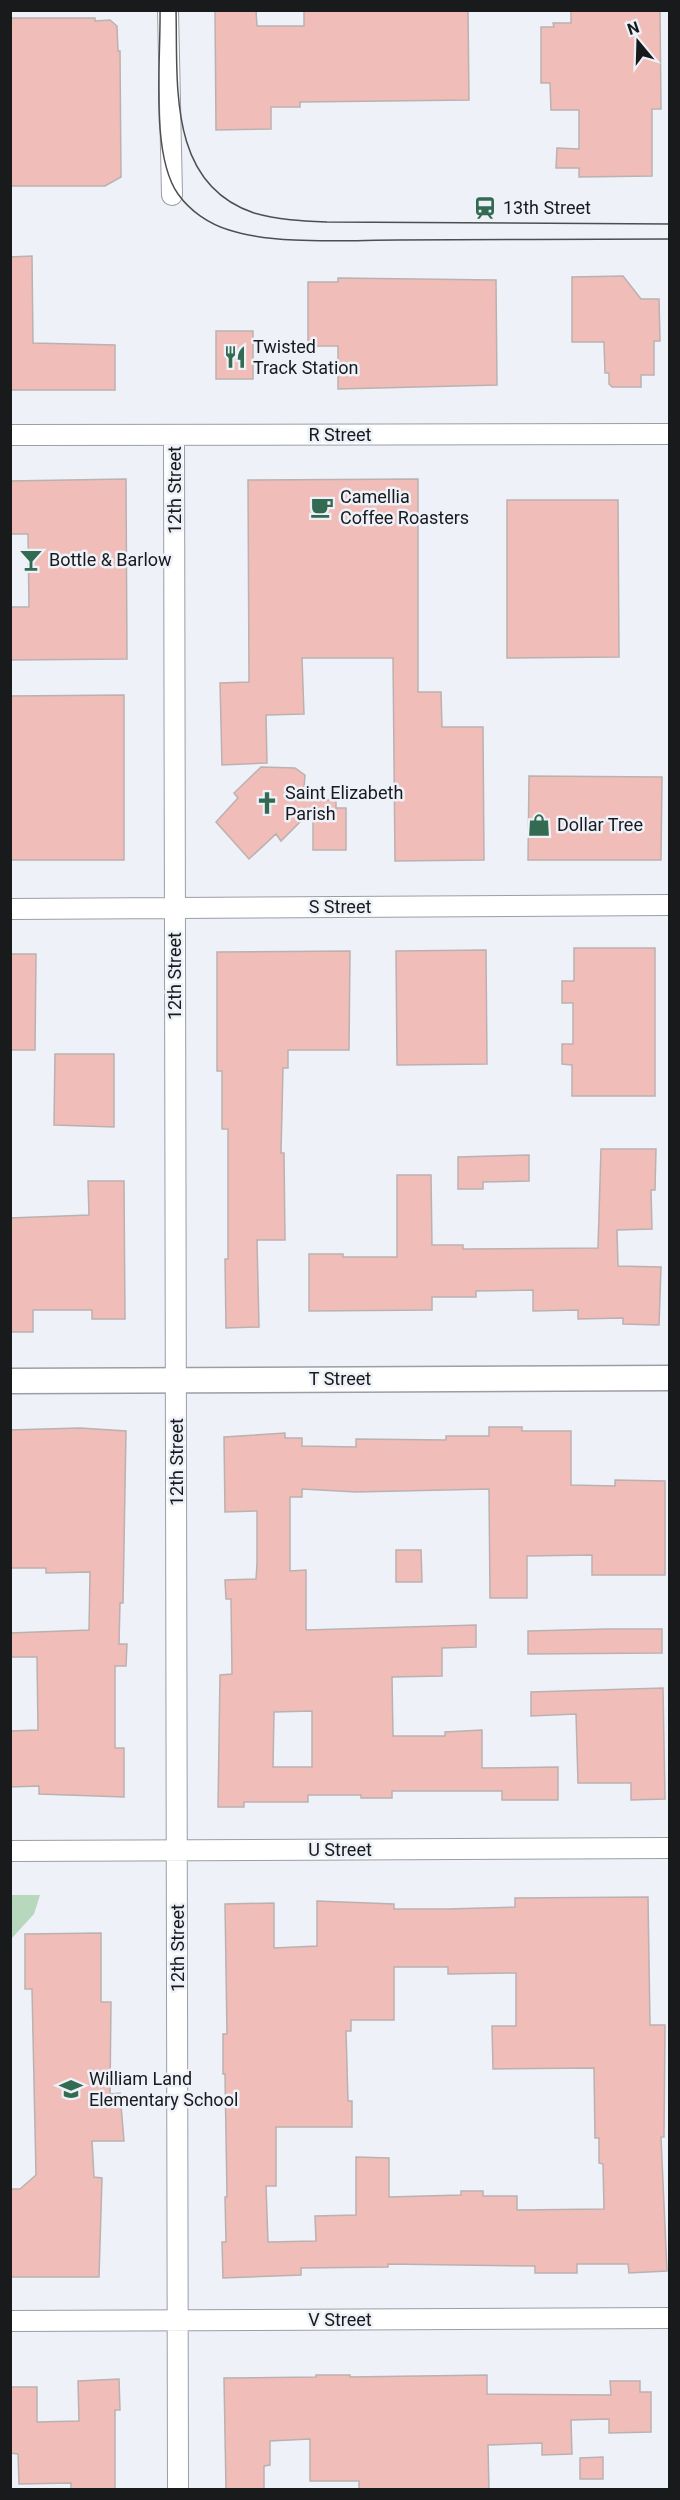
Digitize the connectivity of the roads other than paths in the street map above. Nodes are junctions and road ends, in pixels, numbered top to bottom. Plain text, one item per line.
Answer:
1 (168, 10) edge
2 (172, 195) dead end
3 (669, 434) edge
4 (10, 435) edge
5 (174, 435) junction
6 (669, 905) edge
7 (175, 908) junction
8 (10, 909) edge
9 (669, 1377) edge
10 (176, 1380) junction
11 (10, 1381) edge
12 (669, 1848) edge
13 (177, 1850) junction
14 (10, 1851) edge
15 (669, 2318) edge
16 (178, 2320) junction
17 (10, 2321) edge
18 (178, 2490) edge

1 - 2 street
3 - 5 street, R Street
4 - 5 street, R Street
5 - 7 street, 12th Street
6 - 7 street, S Street
7 - 8 street, S Street
7 - 10 street, 12th Street
9 - 10 street, T Street
10 - 11 street, T Street
10 - 13 street, 12th Street
12 - 13 street, U Street
13 - 14 street, U Street
13 - 16 street, 12th Street
15 - 16 street, V Street
16 - 17 street, V Street
16 - 18 street, 12th Street

